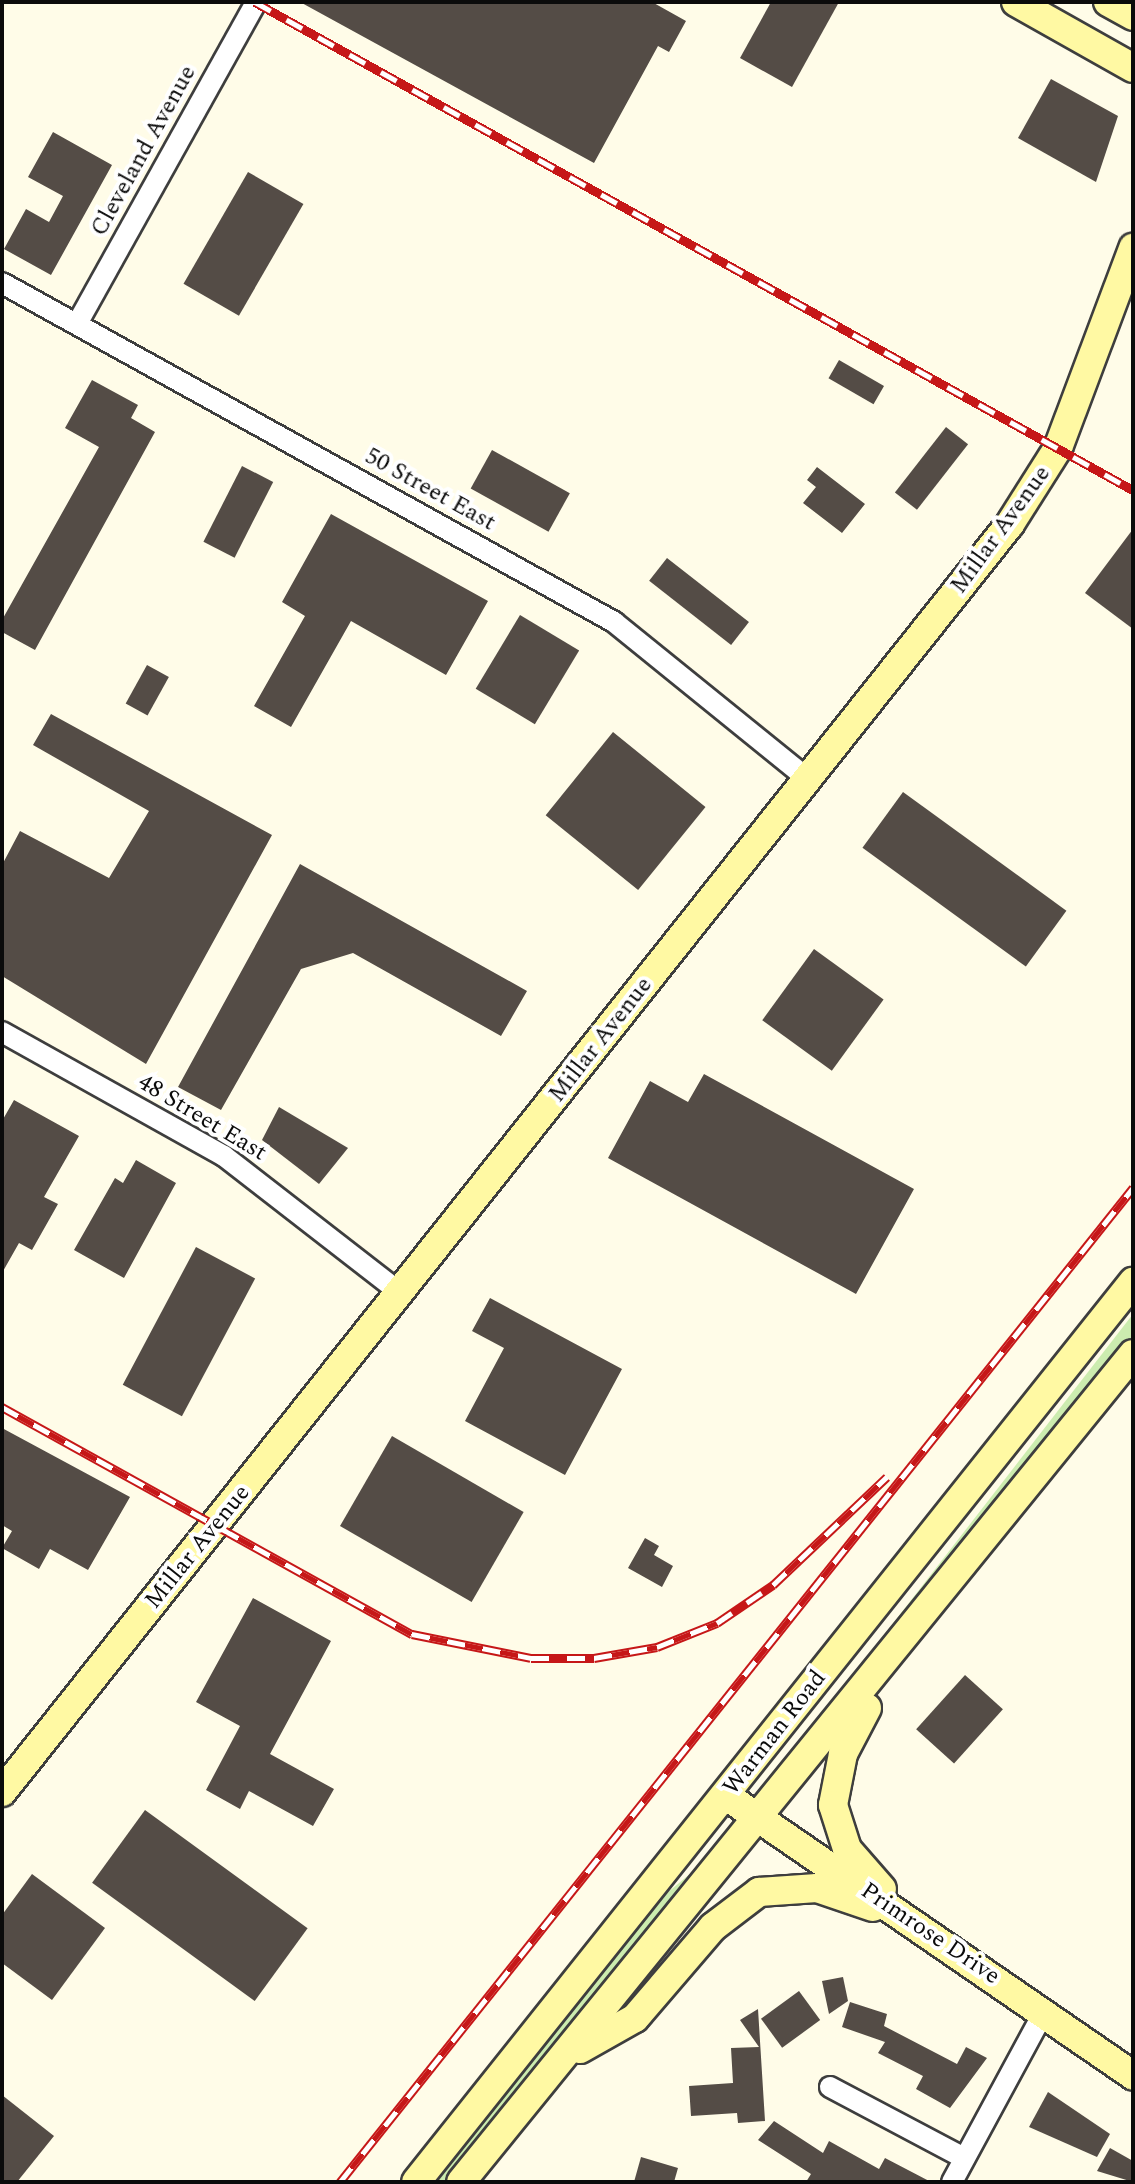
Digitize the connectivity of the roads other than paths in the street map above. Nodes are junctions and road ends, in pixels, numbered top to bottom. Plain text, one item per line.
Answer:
1 (256, 2) edge
2 (1016, 2) edge
3 (1108, 2) edge
4 (1117, 2) edge
5 (1133, 8) edge
6 (1133, 16) edge
7 (1086, 41) junction
8 (1133, 68) edge
9 (1133, 83) edge
10 (1133, 248) edge
11 (2, 283) edge
12 (77, 324) junction
13 (808, 779) junction
14 (2, 1032) edge
15 (1133, 1282) edge
16 (402, 1294) junction
17 (1133, 1354) edge
18 (893, 1657) junction
19 (5, 1781) edge
20 (725, 1795) junction
21 (762, 1820) junction
22 (905, 1917) junction
23 (1044, 2012) junction
24 (565, 2057) junction
25 (1133, 2075) edge
26 (830, 2087) dead end
27 (964, 2158) junction
28 (423, 2176) edge
29 (461, 2182) edge
30 (952, 2182) edge

1 - 12 street, Cleveland Avenue
2 - 7 main road
3 - 6 main road
4 - 5 main road
7 - 8 main road
7 - 9 main road
10 - 13 main road, Millar Avenue
11 - 12 street, 50 Street East
12 - 13 street, 50 Street East
13 - 16 main road, Millar Avenue
14 - 16 street, 48 Street East
15 - 20 main road, Warman Road
16 - 19 main road, Millar Avenue
17 - 18 main road, Warman Road
18 - 21 main road, Warman Road
18 - 22 main road
20 - 21 main road, Primrose Drive
20 - 28 main road, Warman Road
21 - 22 main road, Primrose Drive
21 - 24 main road, Warman Road
22 - 23 main road, Primrose Drive
22 - 24 main road
23 - 25 main road, Primrose Drive
23 - 27 street
24 - 29 main road, Warman Road
26 - 27 street
27 - 30 street

